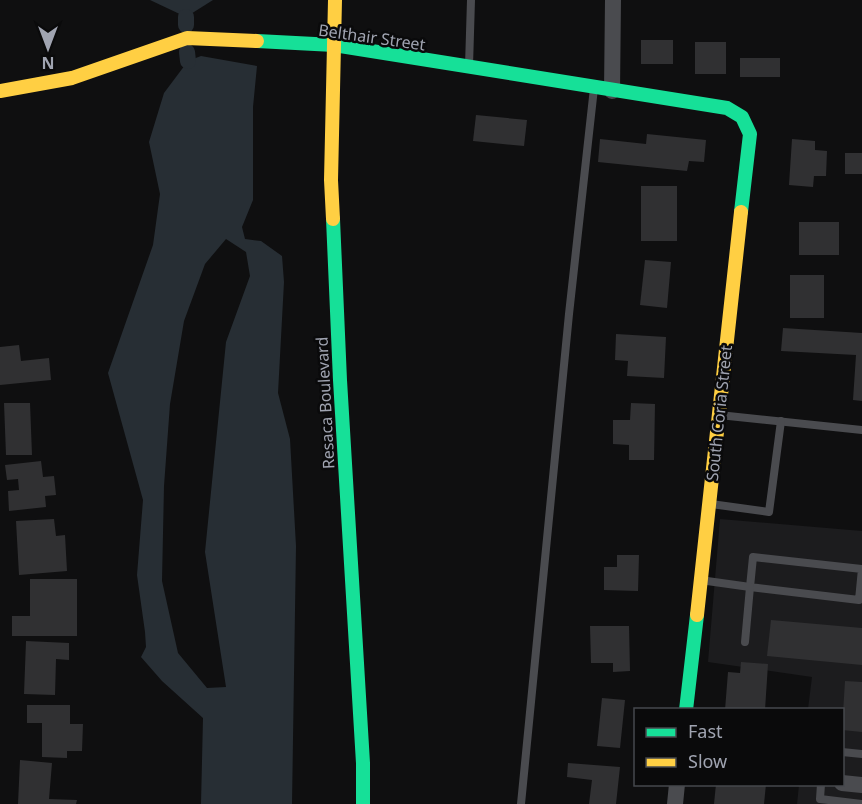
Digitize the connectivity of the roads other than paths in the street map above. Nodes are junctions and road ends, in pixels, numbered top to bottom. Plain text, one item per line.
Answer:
1 (335, 0) edge
2 (471, 0) edge
3 (613, 0) edge
4 (334, 45) junction
5 (469, 68) junction
6 (594, 88) junction
7 (0, 91) edge
8 (612, 91) junction
9 (742, 117) joint
10 (718, 415) junction
11 (781, 421) junction
12 (862, 430) edge
13 (709, 504) junction
14 (700, 580) junction
15 (750, 587) junction
16 (861, 594) edge
17 (745, 642) dead end
18 (686, 708) edge
19 (844, 752) edge
20 (862, 754) edge
21 (844, 783) edge
22 (862, 785) edge
23 (677, 786) edge
24 (821, 786) edge
25 (363, 804) edge
26 (521, 804) edge
27 (675, 804) edge
28 (862, 804) edge

1 - 4 street, Resaca Boulevard
2 - 5 lane
3 - 8 street
4 - 5 street, Belthair Street
4 - 7 street, Belthair Street
4 - 25 street, Resaca Boulevard
5 - 6 street, Belthair Street
6 - 8 street, Belthair Street
6 - 26 lane
8 - 9 street, Belthair Street
9 - 10 street, South Coria Street
10 - 11 lane
10 - 13 street, South Coria Street
11 - 12 lane
11 - 13 lane
13 - 14 street, South Coria Street
14 - 15 lane
14 - 18 street, South Coria Street
15 - 16 lane
15 - 16 lane
15 - 17 lane
19 - 20 lane
21 - 22 street
23 - 27 street
24 - 28 lane

